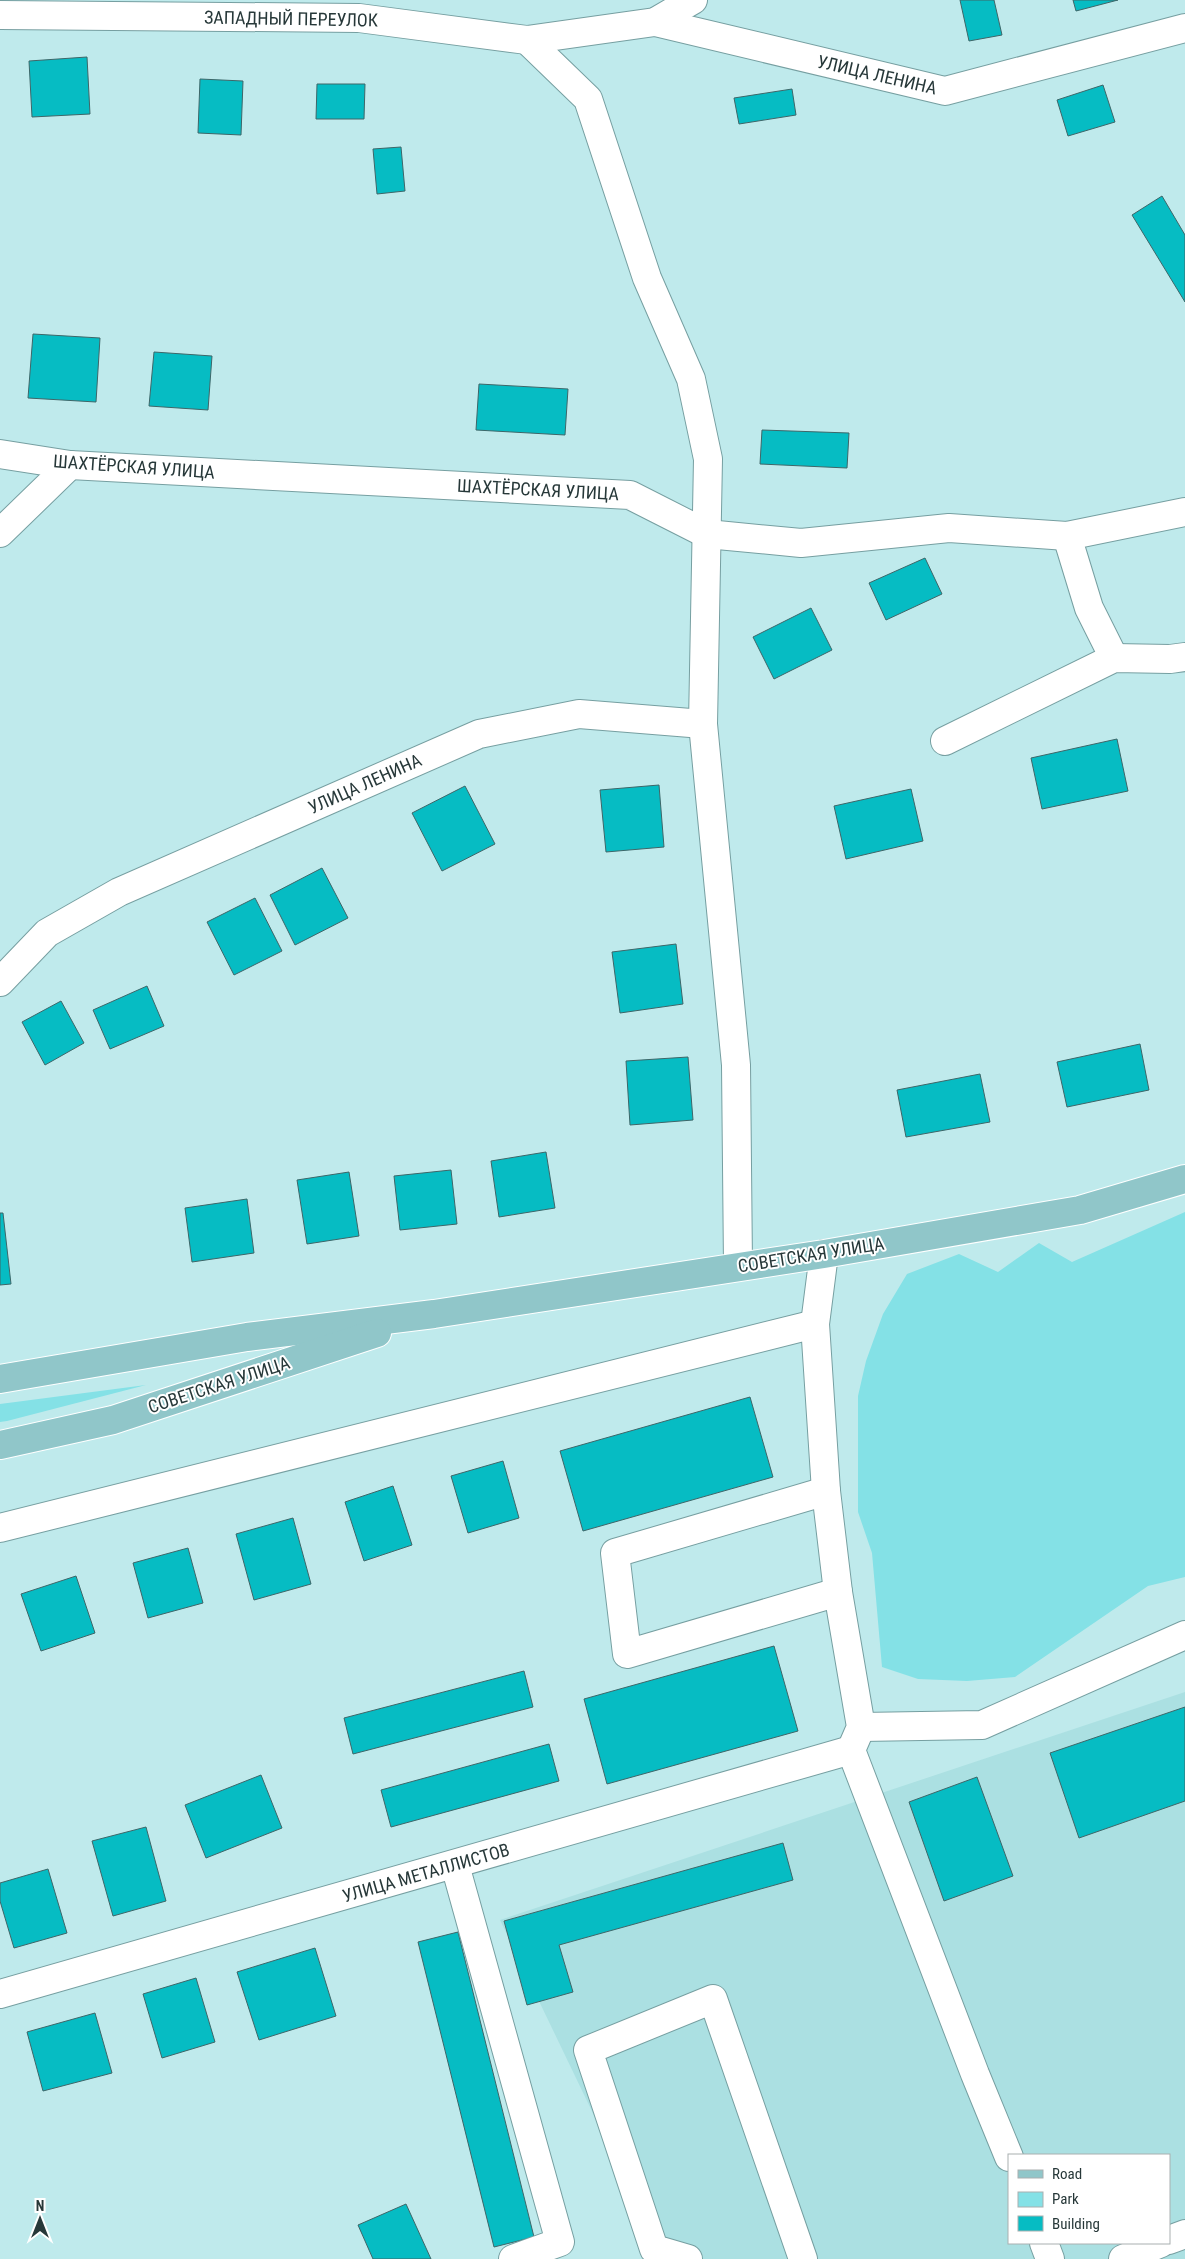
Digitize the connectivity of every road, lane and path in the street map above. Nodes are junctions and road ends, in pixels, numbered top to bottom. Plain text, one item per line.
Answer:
1 (693, 0) edge
2 (353, 9) edge
3 (0, 15) edge
4 (655, 22) junction
5 (1185, 28) edge
6 (526, 40) junction
7 (0, 454) edge
8 (70, 465) junction
9 (1185, 512) edge
10 (0, 533) edge
11 (707, 534) junction
12 (1067, 536) junction
13 (1185, 657) edge
14 (1114, 658) junction
15 (703, 724) junction
16 (945, 741) dead end
17 (0, 982) edge
18 (1185, 1179) edge
19 (824, 1254) junction
20 (738, 1266) junction
21 (434, 1314) junction
22 (815, 1324) junction
23 (0, 1379) edge
24 (0, 1445) edge
25 (826, 1491) junction
26 (0, 1528) edge
27 (838, 1592) junction
28 (1185, 1635) edge
29 (856, 1739) junction
30 (454, 1865) junction
31 (0, 1994) edge
32 (1008, 2155) edge
33 (1185, 2234) edge
34 (1170, 2241) edge
35 (1044, 2244) edge
36 (1158, 2247) edge
37 (513, 2259) edge
38 (688, 2259) edge
39 (802, 2259) edge
40 (1050, 2259) edge
41 (1123, 2259) edge

1 - 4 street, ЗАПАДНЫЙ ПЕРЕУЛОК
2 - 3 street, ЗАПАДНЫЙ ПЕРЕУЛОК
2 - 6 street, ЗАПАДНЫЙ ПЕРЕУЛОК
4 - 5 street, УЛИЦА ЛЕНИНА
4 - 6 street, ЗАПАДНЫЙ ПЕРЕУЛОК
6 - 11 street
7 - 8 street, ШАХТЁРСКАЯ УЛИЦА
8 - 10 street
8 - 11 street, ШАХТЁРСКАЯ УЛИЦА
9 - 12 street, ШАХТЁРСКАЯ УЛИЦА
11 - 12 street, ШАХТЁРСКАЯ УЛИЦА
11 - 15 street
12 - 14 street
13 - 14 street
14 - 16 street
15 - 17 street, УЛИЦА ЛЕНИНА
15 - 20 street
18 - 19 main road, СОВЕТСКАЯ УЛИЦА
19 - 20 main road, СОВЕТСКАЯ УЛИЦА
19 - 22 street
20 - 21 main road, СОВЕТСКАЯ УЛИЦА
21 - 23 main road, СОВЕТСКАЯ УЛИЦА
21 - 24 main road, СОВЕТСКАЯ УЛИЦА
22 - 25 street
22 - 26 street
25 - 27 street
25 - 27 street
27 - 29 street
28 - 29 street, УЛИЦА МЕТАЛЛИСТОВ
29 - 30 street, УЛИЦА МЕТАЛЛИСТОВ
29 - 32 street
30 - 31 street, УЛИЦА МЕТАЛЛИСТОВ
30 - 37 street
33 - 34 street
35 - 40 street
36 - 41 street
38 - 39 street

